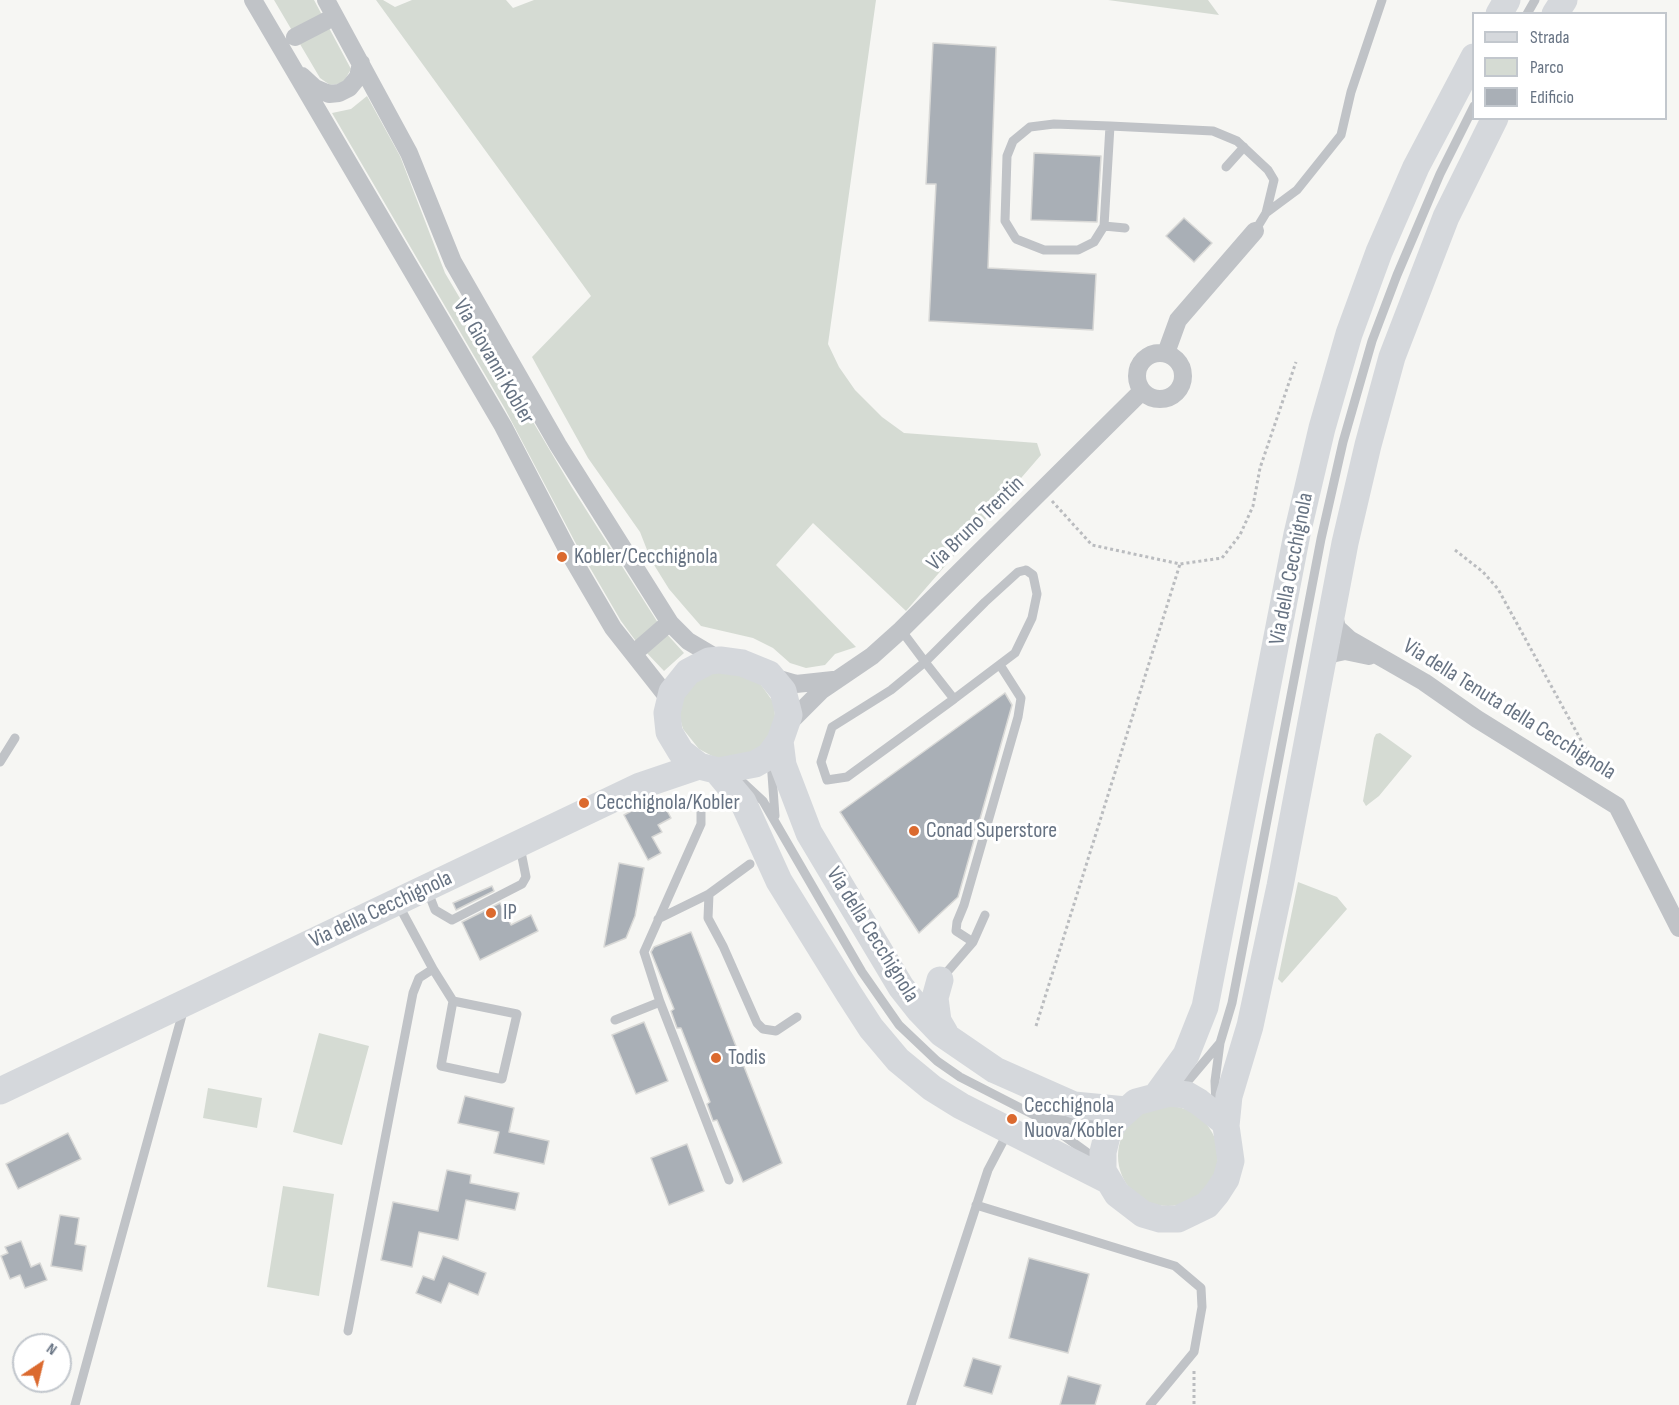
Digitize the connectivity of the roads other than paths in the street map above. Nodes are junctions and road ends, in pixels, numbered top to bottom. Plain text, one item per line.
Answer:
1 (253, 0) edge
2 (326, 0) edge
3 (1382, 0) edge
4 (326, 21) dead end
5 (288, 41) junction
6 (1472, 59) edge
7 (361, 63) junction
8 (1472, 108) edge
9 (1494, 120) edge
10 (1110, 126) junction
11 (1244, 147) junction
12 (1226, 167) dead end
13 (1266, 213) junction
14 (1104, 226) junction
15 (1125, 228) dead end
16 (1255, 231) joint
17 (1166, 353) junction
18 (1141, 392) junction
19 (1334, 606) junction
20 (663, 628) dead end
21 (902, 630) junction
22 (640, 648) dead end
23 (720, 660) junction
24 (1382, 660) junction
25 (925, 662) junction
26 (1000, 665) junction
27 (1321, 669) junction
28 (772, 677) junction
29 (835, 680) junction
30 (669, 699) junction
31 (954, 699) junction
32 (669, 732) junction
33 (15, 738) dead end
34 (780, 740) junction
35 (0, 762) edge
36 (714, 769) junction
37 (640, 786) junction
38 (701, 804) dead end
39 (767, 829) junction
40 (519, 845) junction
41 (750, 864) junction
42 (779, 881) junction
43 (427, 889) junction
44 (709, 894) junction
45 (396, 902) junction
46 (985, 915) dead end
47 (658, 919) junction
48 (1679, 928) edge
49 (973, 942) junction
50 (889, 967) junction
51 (433, 969) junction
52 (940, 980) junction
53 (453, 1000) junction
54 (186, 1002) junction
55 (660, 1002) junction
56 (797, 1017) dead end
57 (615, 1020) dead end
58 (1220, 1043) junction
59 (955, 1044) junction
60 (0, 1091) edge
61 (1163, 1094) junction
62 (1121, 1115) junction
63 (1038, 1117) junction
64 (1221, 1121) junction
65 (1009, 1130) junction
66 (1106, 1176) junction
67 (729, 1180) dead end
68 (976, 1205) junction
69 (348, 1331) dead end
70 (75, 1405) edge
71 (911, 1405) edge
72 (1150, 1405) edge

1 - 5 street, Via Giovanni Kobler
2 - 7 street, Via Giovanni Kobler
3 - 13 lane
4 - 5 street
5 - 7 street, Via Giovanni Kobler
5 - 30 street, Via Giovanni Kobler
6 - 61 street, Via della Cecchignola
7 - 23 street, Via Giovanni Kobler
8 - 58 lane, Via della Cecchignola
9 - 19 street, Via della Cecchignola
10 - 11 lane
10 - 14 lane
10 - 14 lane
11 - 12 lane
11 - 13 lane
13 - 16 lane
14 - 15 lane
16 - 17 street
17 - 18 street
17 - 18 street
18 - 21 street, Via Bruno Trentin
19 - 24 street, Via della Tenuta della Cecchignola
19 - 27 street, Via della Cecchignola
20 - 22 street
21 - 25 lane
21 - 29 street, Via Bruno Trentin
23 - 28 street
23 - 30 street
24 - 27 street, Via della Tenuta della Cecchignola
24 - 48 street, Via della Tenuta della Cecchignola
25 - 26 lane
25 - 31 lane
25 - 31 lane
26 - 31 lane
26 - 49 lane
27 - 64 street, Via della Cecchignola
28 - 29 street, Via Bruno Trentin
28 - 34 street
29 - 34 street, Via Bruno Trentin
30 - 32 street
32 - 36 street
32 - 37 street
33 - 35 lane
34 - 36 street
34 - 39 lane, Via della Cecchignola
34 - 50 street, Via della Cecchignola
36 - 37 street, Via della Cecchignola
36 - 39 street, Via della Cecchignola
37 - 40 street, Via della Cecchignola
38 - 47 lane
39 - 41 street
39 - 42 street, Via della Cecchignola
39 - 63 lane, Via della Cecchignola
40 - 43 street, Via della Cecchignola
40 - 43 lane
41 - 42 street
41 - 44 lane
42 - 65 street, Via della Cecchignola
43 - 45 street, Via della Cecchignola
44 - 47 lane
44 - 56 lane
45 - 51 lane
45 - 54 street, Via della Cecchignola
46 - 49 lane
47 - 55 lane
49 - 52 lane
50 - 52 street
50 - 59 street, Via della Cecchignola
51 - 53 lane
51 - 69 lane
52 - 59 street
53 - 53 lane
54 - 60 street, Via della Cecchignola
54 - 70 lane
55 - 57 lane
55 - 67 lane
58 - 61 lane, Via della Cecchignola
58 - 64 lane, Via della Cecchignola
59 - 62 street, Via della Cecchignola
61 - 62 street
61 - 64 street
62 - 63 lane, Via della Cecchignola
62 - 66 street
63 - 66 lane, Via della Cecchignola
64 - 66 street
65 - 66 street, Via della Cecchignola
65 - 68 lane
68 - 71 lane
68 - 72 lane

